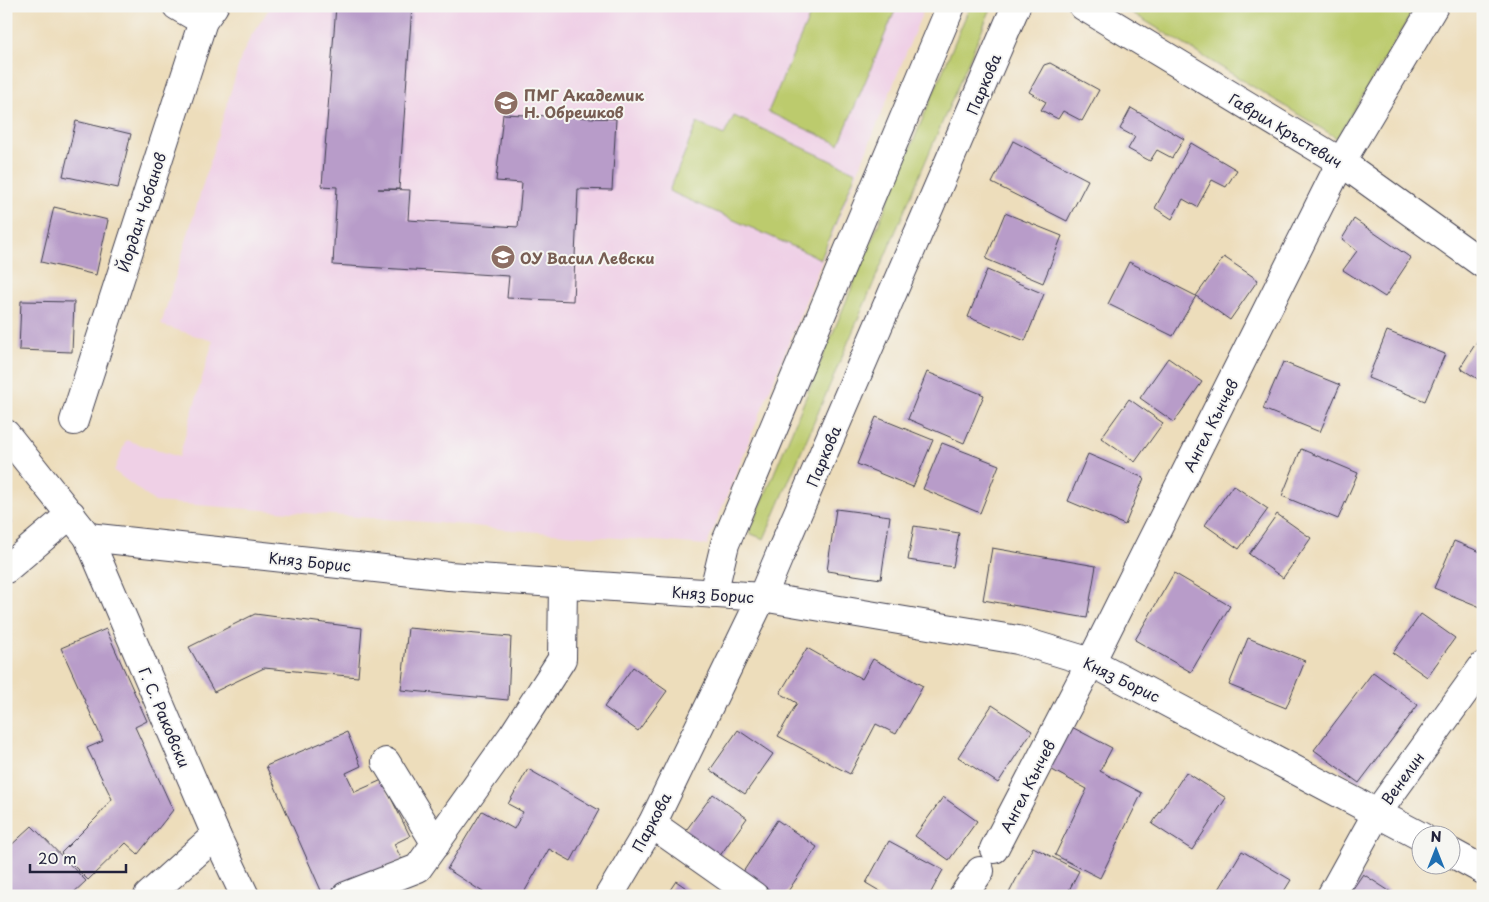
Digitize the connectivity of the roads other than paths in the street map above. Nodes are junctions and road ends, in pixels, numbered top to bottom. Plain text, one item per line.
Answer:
1 (177, 6) edge
2 (951, 6) edge
3 (1016, 6) edge
4 (1083, 6) edge
5 (1434, 6) edge
6 (208, 14) edge
7 (1341, 162) junction
8 (1483, 264) edge
9 (74, 421) dead end
10 (6, 434) edge
11 (71, 514) junction
12 (88, 537) junction
13 (6, 568) edge
14 (563, 584) junction
15 (713, 594) junction
16 (762, 598) junction
17 (1091, 662) junction
18 (1483, 666) edge
19 (386, 762) dead end
20 (1376, 813) junction
21 (652, 824) junction
22 (1412, 832) edge
23 (216, 835) junction
24 (436, 844) junction
25 (1462, 858) edge
26 (1483, 870) edge
27 (148, 896) edge
28 (245, 896) edge
29 (346, 896) edge
30 (609, 896) edge
31 (754, 896) edge
32 (963, 896) edge
33 (1331, 896) edge

1 - 6 street
2 - 15 street
3 - 16 street, Паркова
4 - 7 street, Гаврил Кръстевич
5 - 7 street, Ангел Кънчев
6 - 9 street, Йордан Чобанов
7 - 8 street, Гаврил Кръстевич
7 - 17 street, Ангел Кънчев
10 - 11 street
11 - 12 street
11 - 13 street
12 - 14 street, Княз Борис
12 - 23 street, Г. С. Раковски
14 - 15 street, Княз Борис
14 - 24 street
15 - 16 street, Княз Борис
16 - 17 street, Княз Борис
16 - 21 street, Паркова
17 - 20 street, Княз Борис
17 - 32 street, Ангел Кънчев
18 - 20 street, Венелин
19 - 24 street
20 - 22 street, Княз Борис
20 - 33 street, Венелин
21 - 30 street, Паркова
21 - 31 street
23 - 27 street
23 - 28 street, Г. С. Раковски
24 - 29 street
25 - 26 street

